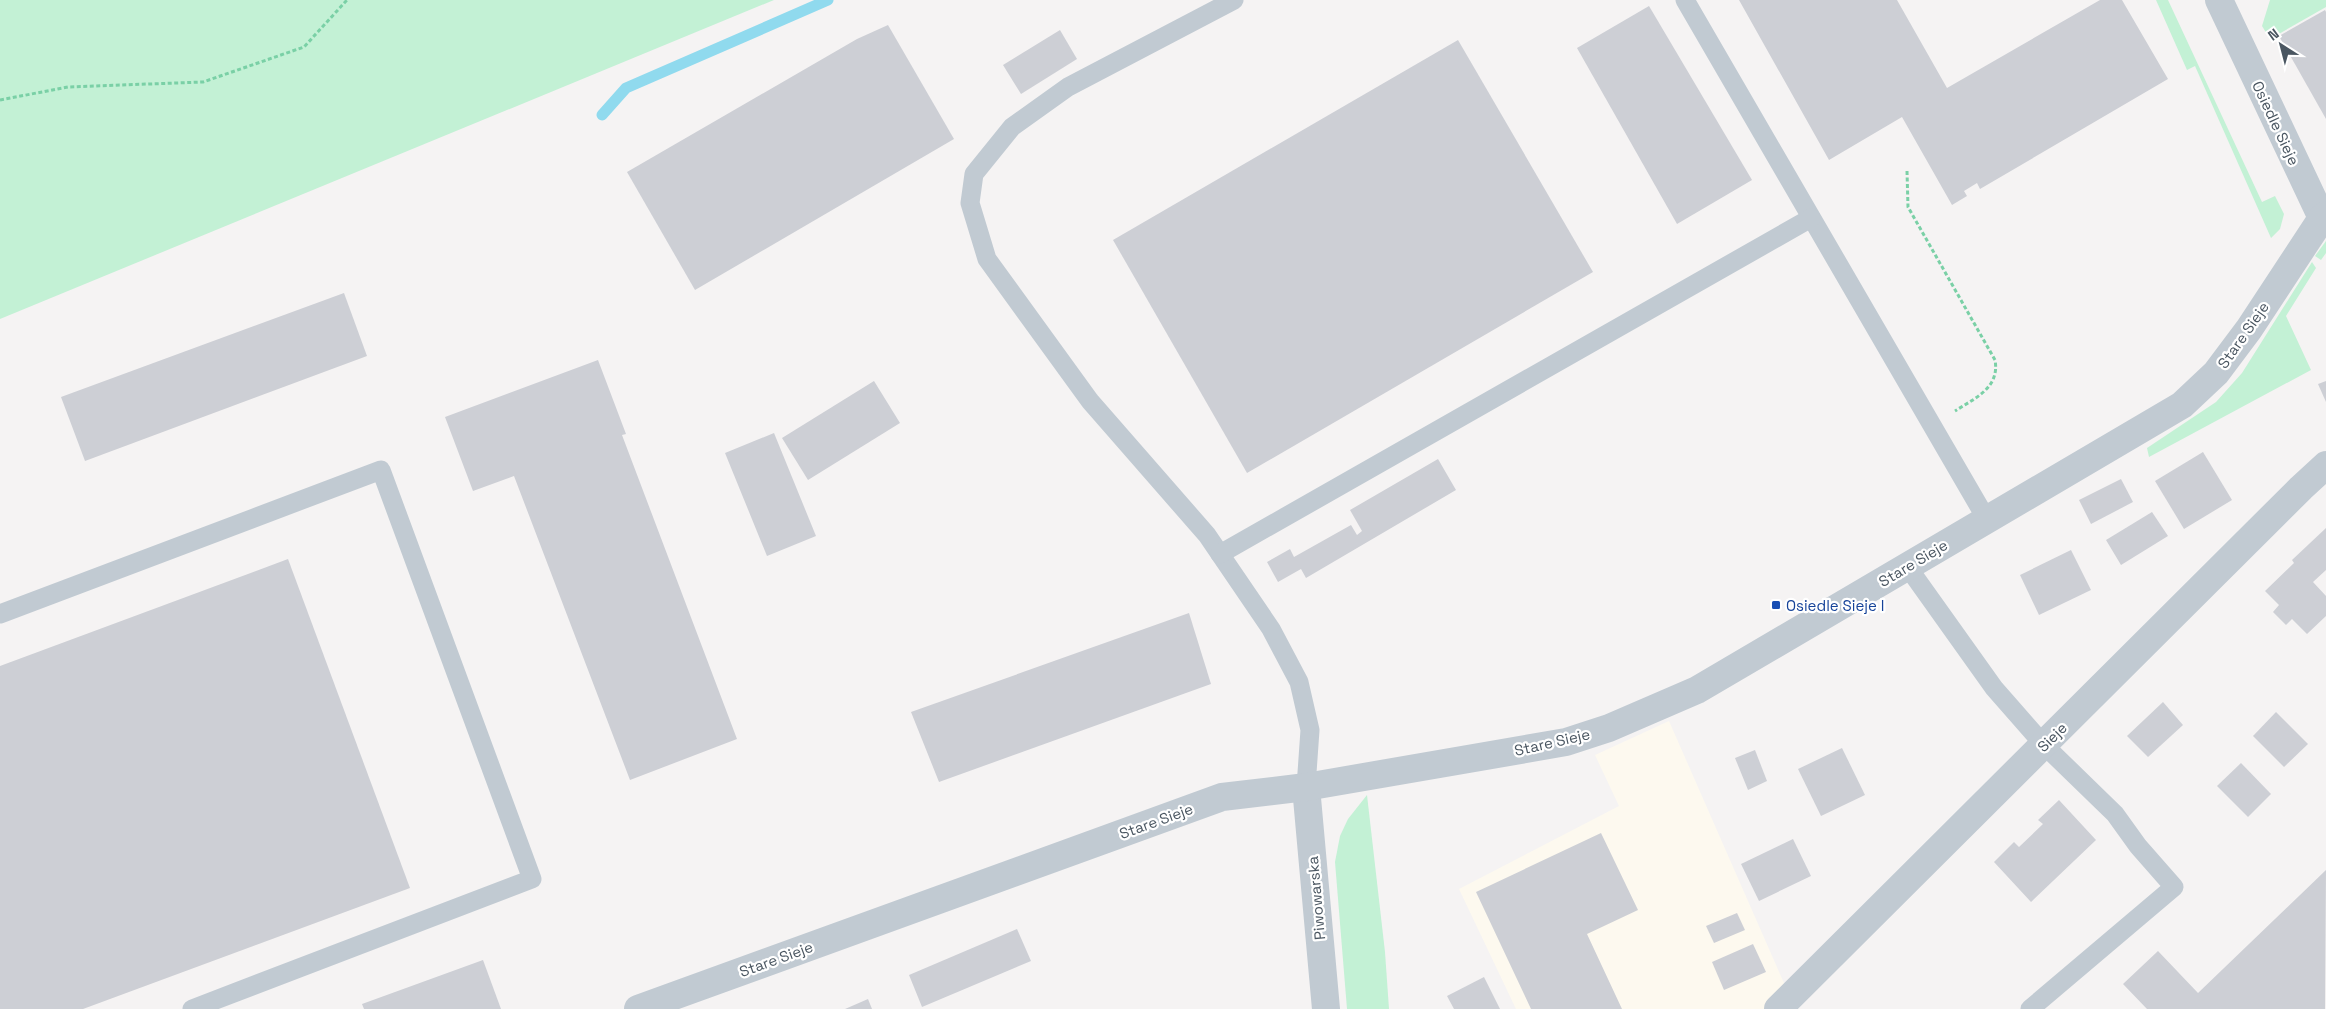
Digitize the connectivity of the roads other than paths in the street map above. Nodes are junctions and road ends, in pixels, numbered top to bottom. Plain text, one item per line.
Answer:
1 (1234, 0) edge
2 (1685, 0) edge
3 (2218, 0) edge
4 (2324, 216) edge
5 (1811, 218) junction
6 (2326, 465) edge
7 (1987, 520) junction
8 (1220, 554) junction
9 (1907, 566) junction
10 (0, 614) edge
11 (2044, 745) junction
12 (1306, 788) junction
13 (192, 1009) edge
14 (638, 1009) edge
15 (1326, 1009) edge
16 (1778, 1009) edge
17 (2030, 1009) edge

1 - 8 lane
2 - 5 lane
3 - 4 street, Osiedle Sieje
4 - 7 street, Stare Sieje
5 - 7 lane
5 - 8 lane
6 - 11 street, Sieje
7 - 9 street, Stare Sieje
8 - 12 lane
9 - 11 lane
9 - 12 street, Stare Sieje
10 - 13 lane
11 - 16 street, Sieje
11 - 17 lane
12 - 14 street, Stare Sieje
12 - 15 street, Piwowarska

